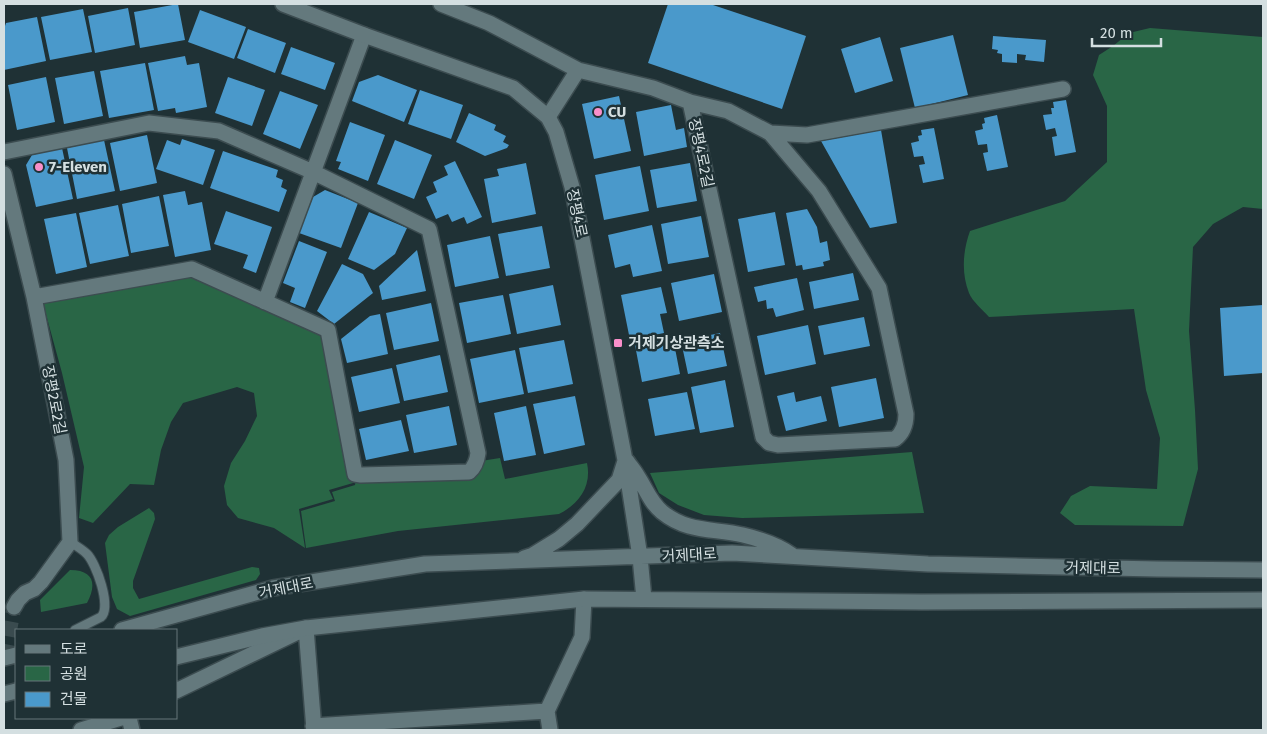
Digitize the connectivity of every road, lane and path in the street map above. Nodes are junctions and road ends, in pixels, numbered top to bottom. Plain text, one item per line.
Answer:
1 (283, 4) edge
2 (441, 4) edge
3 (364, 35) junction
4 (578, 70) junction
5 (1063, 89) dead end
6 (690, 102) junction
7 (548, 117) junction
8 (770, 133) junction
9 (4, 152) edge
10 (313, 172) junction
11 (4, 174) edge
12 (34, 297) junction
13 (265, 302) junction
14 (625, 460) junction
15 (70, 542) junction
16 (794, 556) junction
17 (640, 557) junction
18 (510, 561) junction
19 (1263, 570) edge
20 (584, 599) junction
21 (644, 599) junction
22 (1263, 600) edge
23 (14, 608) tunnel mouth
24 (306, 628) junction
25 (77, 629) edge
26 (126, 629) edge
27 (178, 657) edge
28 (178, 690) edge
29 (548, 711) junction
30 (118, 719) edge
31 (313, 728) edge
32 (81, 730) edge
33 (550, 730) edge

1 - 3 street, 장평4로
2 - 4 street, 장평4로2길
3 - 7 street, 장평4로
3 - 10 street
4 - 6 street, 장평4로2길
4 - 7 street
5 - 8 street
6 - 8 street
6 - 8 street, 장평4로2길
7 - 14 street, 장평4로
9 - 10 street
10 - 13 street
10 - 13 street
11 - 12 street, 장평2로2길
12 - 13 street
12 - 15 street, 장평2로2길
14 - 16 street
14 - 17 street, 장평4로
14 - 18 street
15 - 23 street
15 - 25 lane
16 - 17 street, 거제대로
16 - 19 street, 거제대로
17 - 18 street, 거제대로
17 - 21 street, 장평4로
18 - 26 street, 거제대로
20 - 21 street
20 - 24 street
20 - 29 street
21 - 22 street
24 - 27 street
24 - 28 street
24 - 31 street
29 - 31 street
29 - 33 street
30 - 32 street

